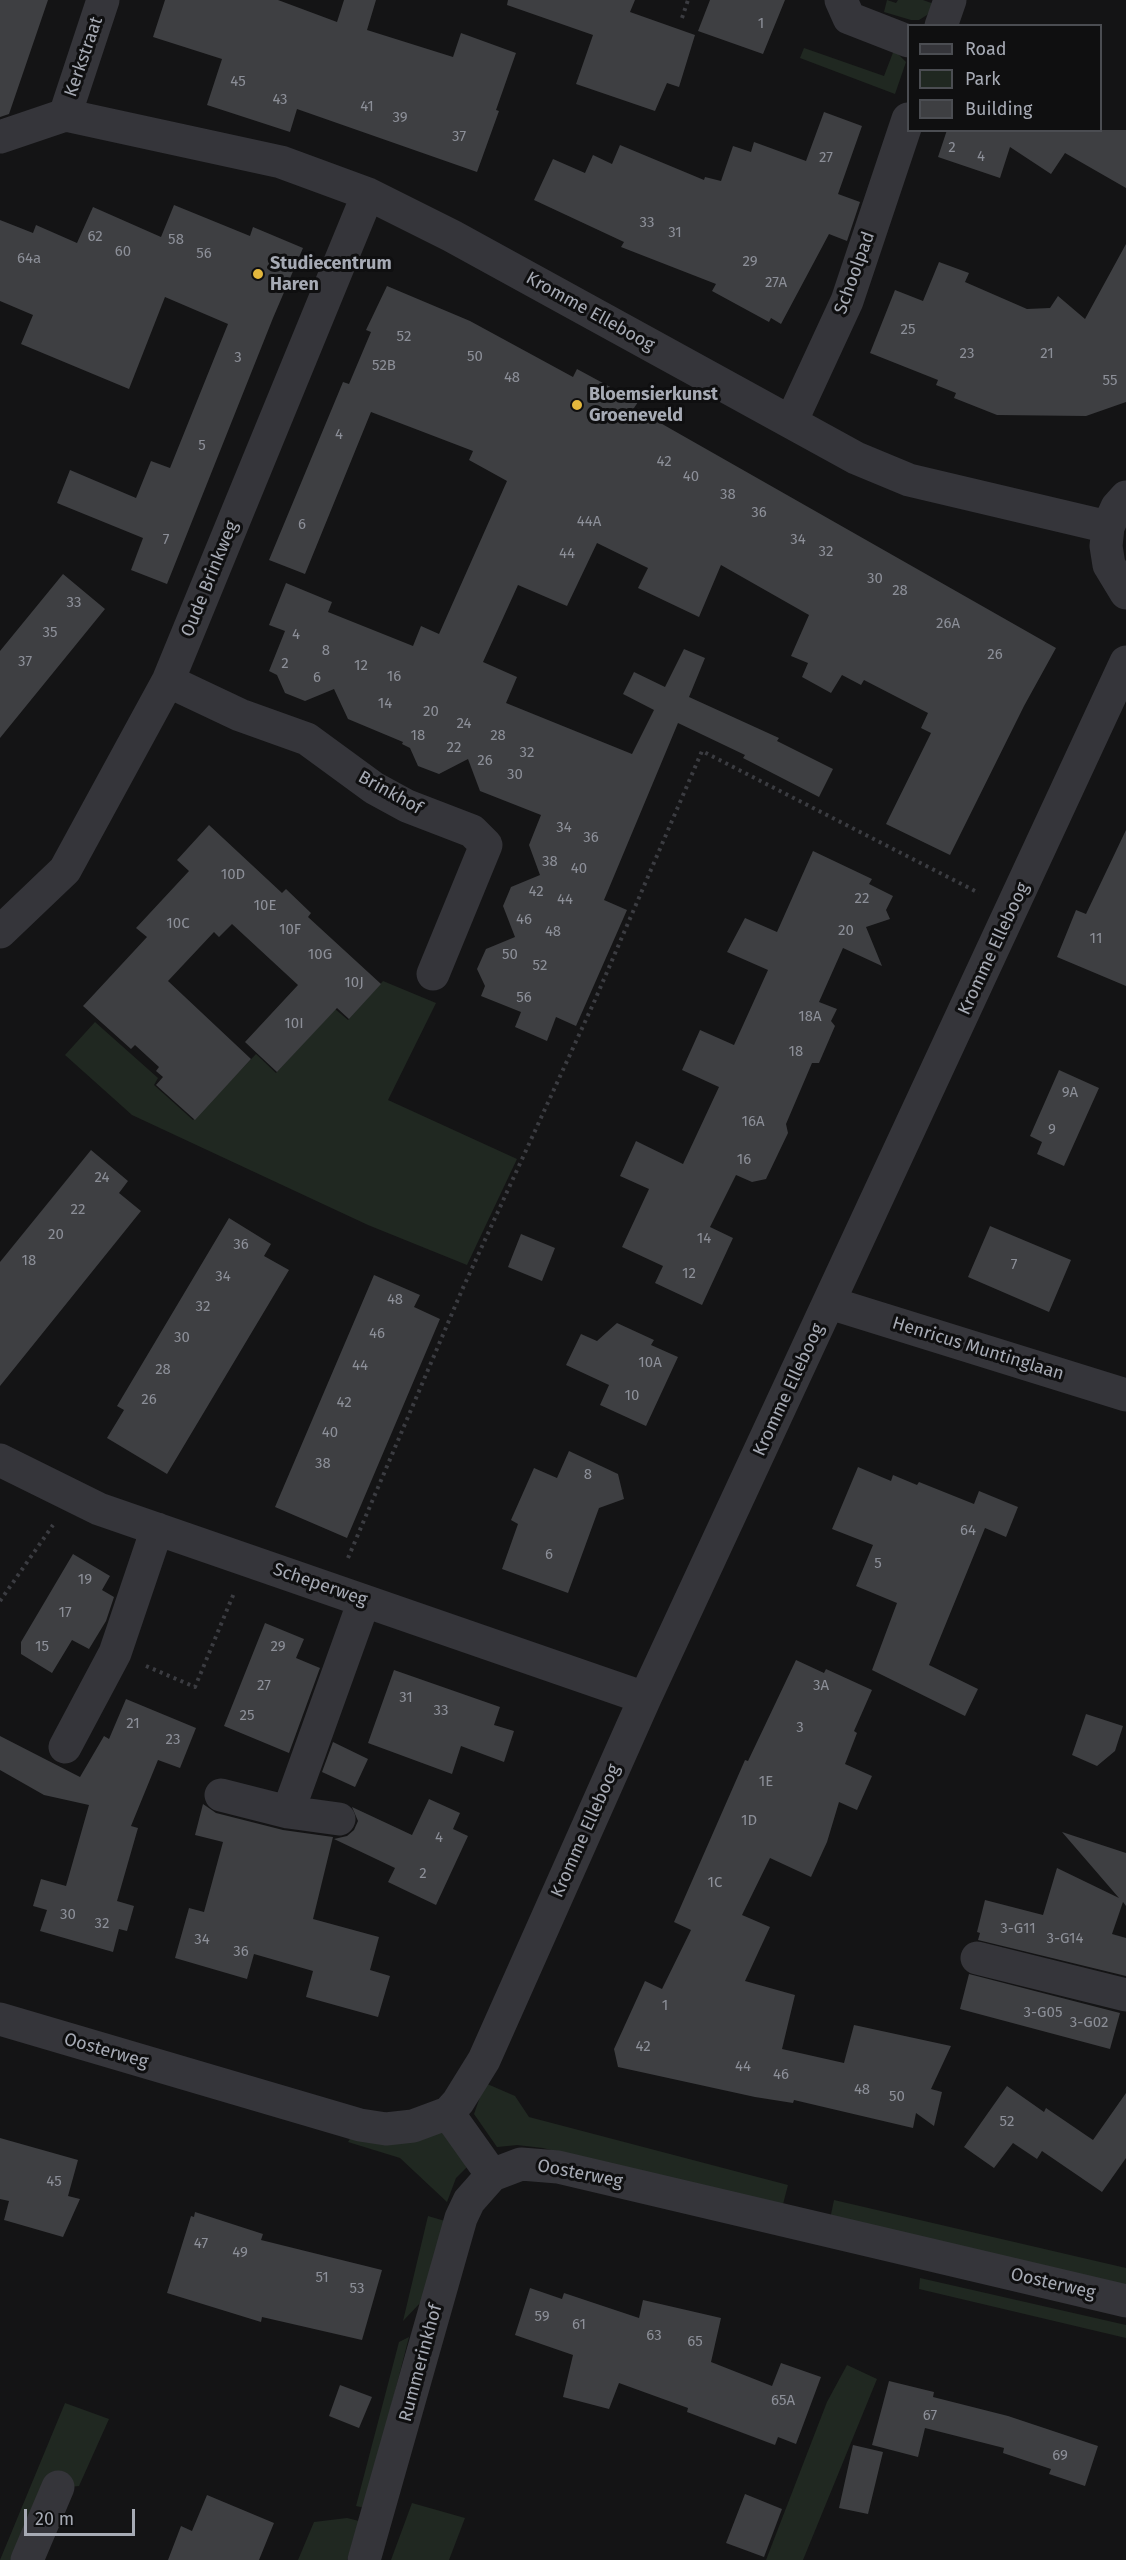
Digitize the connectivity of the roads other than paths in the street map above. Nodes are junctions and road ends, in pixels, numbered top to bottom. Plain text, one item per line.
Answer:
1 (103, 0) edge
2 (841, 0) edge
3 (950, 0) edge
4 (942, 24) edge
5 (907, 40) edge
6 (65, 115) junction
7 (907, 125) edge
8 (0, 137) edge
9 (368, 194) junction
10 (791, 422) junction
11 (1126, 497) edge
12 (1108, 527) junction
13 (1126, 593) edge
14 (1126, 662) edge
15 (168, 681) junction
16 (0, 932) edge
17 (434, 974) dead end
18 (830, 1303) junction
19 (1126, 1395) edge
20 (0, 1460) edge
21 (157, 1529) junction
22 (349, 1595) junction
23 (645, 1698) junction
24 (65, 1746) dead end
25 (221, 1795) dead end
26 (288, 1812) junction
27 (339, 1819) dead end
28 (977, 1958) dead end
29 (1126, 1995) edge
30 (0, 2019) edge
31 (448, 2113) junction
32 (492, 2175) junction
33 (1126, 2301) edge
34 (58, 2487) dead end
35 (27, 2560) edge
36 (364, 2560) edge

1 - 6 street, Kerkstraat
2 - 5 street
3 - 4 street
6 - 8 street
6 - 9 street, Kromme Elleboog
7 - 10 street, Schoolpad
9 - 10 street, Kromme Elleboog
9 - 15 street, Oude Brinkweg
10 - 12 street, Kromme Elleboog
11 - 12 street
12 - 13 street
14 - 18 street, Kromme Elleboog
15 - 16 street, Oude Brinkweg
15 - 17 street, Brinkhof
18 - 19 street, Henricus Muntinglaan
18 - 23 street, Kromme Elleboog
20 - 21 street, Scheperweg
21 - 22 street, Scheperweg
21 - 24 street
22 - 23 street, Scheperweg
22 - 26 street
23 - 31 street, Kromme Elleboog
25 - 26 street
26 - 27 street
28 - 29 street
30 - 31 street, Oosterweg
31 - 32 street
32 - 33 street, Oosterweg
32 - 36 street, Rummerinkhof
34 - 35 street

